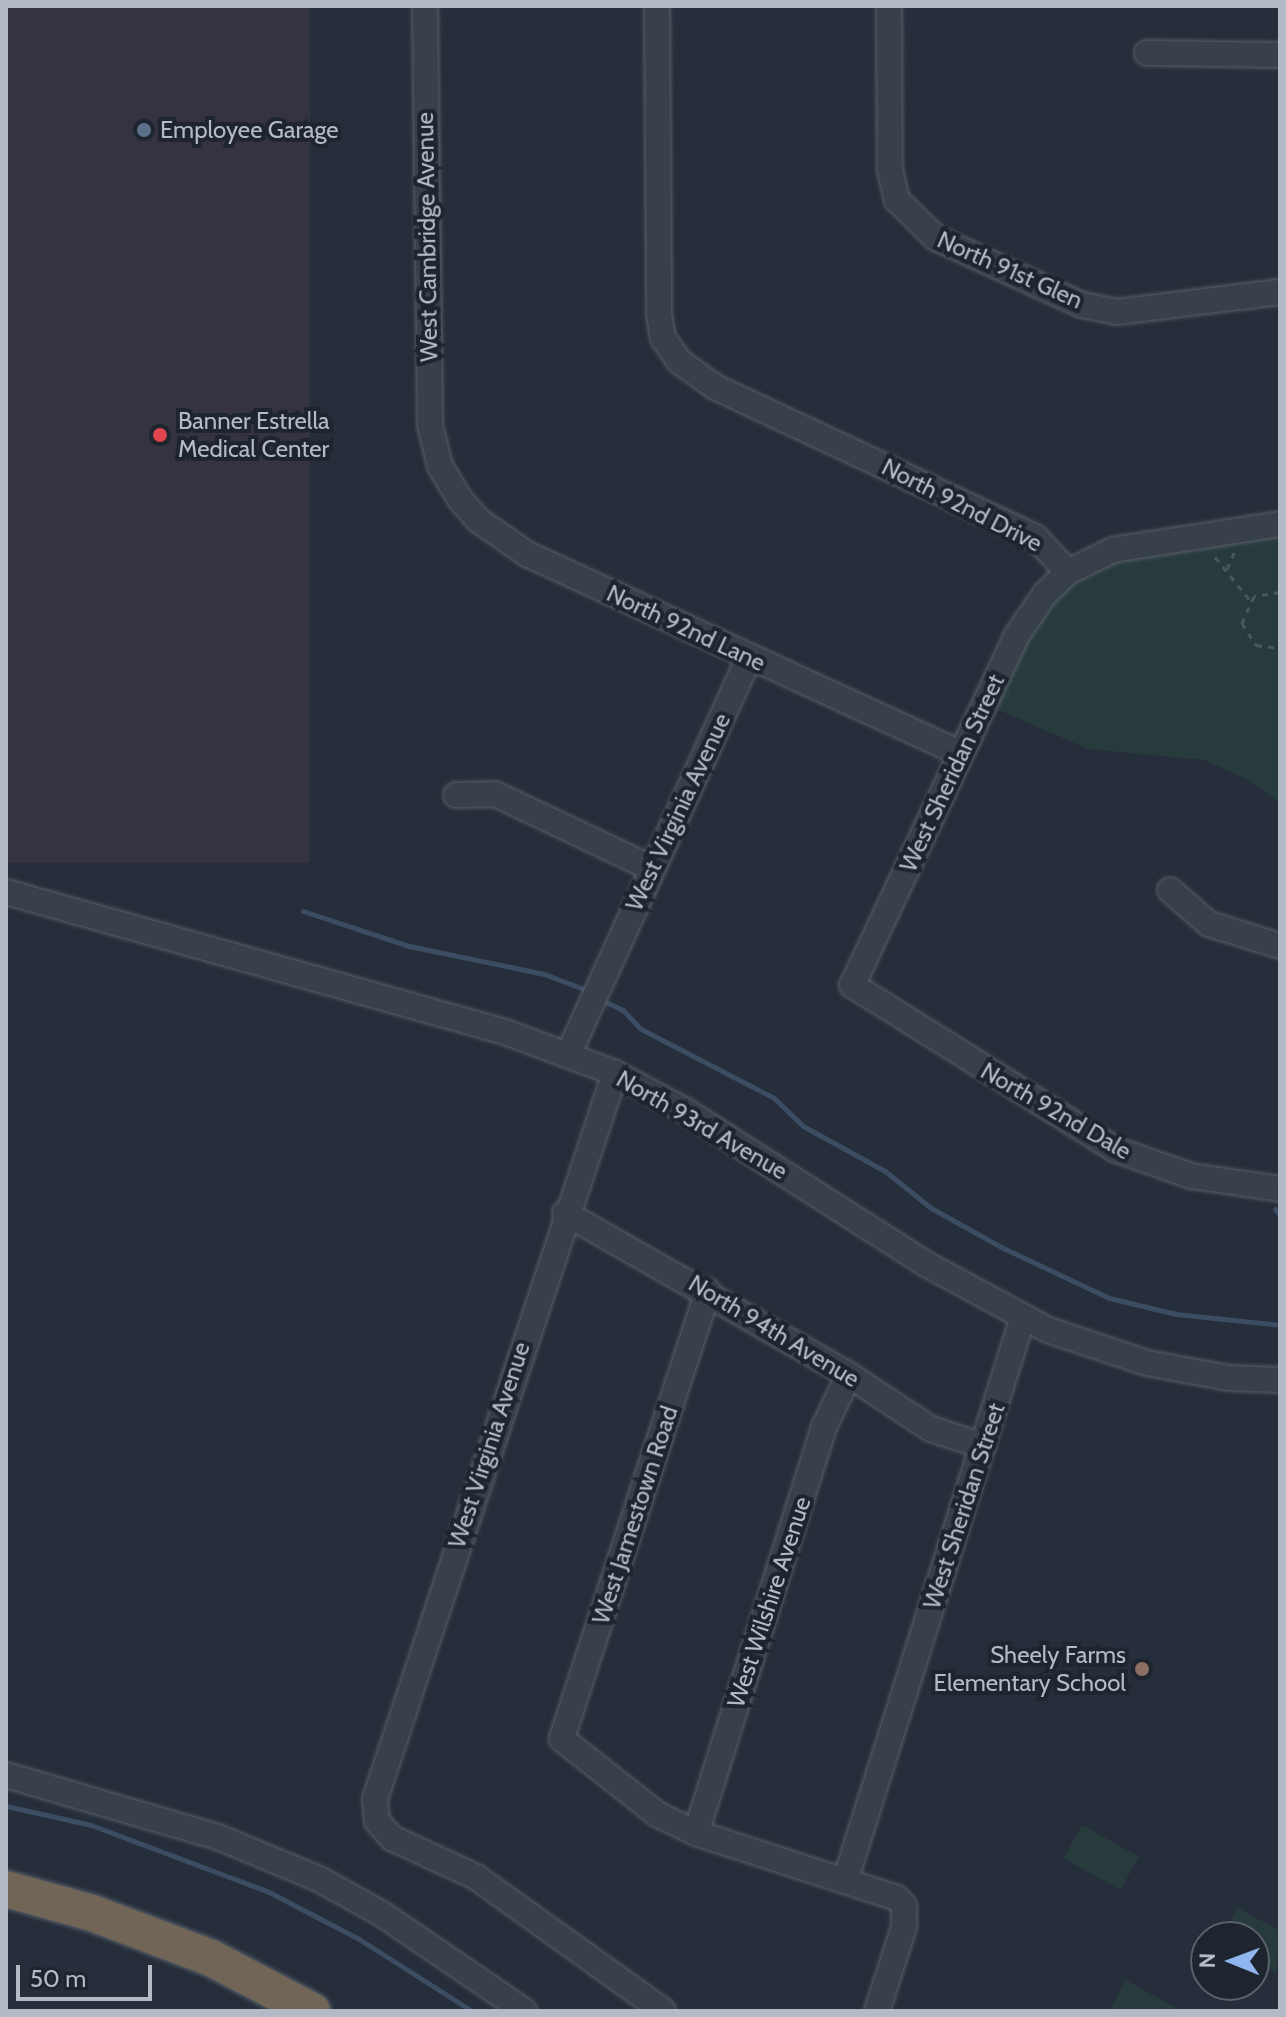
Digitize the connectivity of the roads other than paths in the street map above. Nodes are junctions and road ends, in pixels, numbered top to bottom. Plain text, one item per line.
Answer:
1 (425, 6) edge
2 (657, 6) edge
3 (889, 6) edge
4 (1147, 53) dead end
5 (1280, 55) edge
6 (1280, 292) edge
7 (440, 466) joint
8 (1280, 524) edge
9 (1068, 572) junction
10 (749, 657) junction
11 (961, 754) junction
12 (456, 795) dead end
13 (651, 868) junction
14 (1170, 890) dead end
15 (6, 892) edge
16 (1280, 946) edge
17 (852, 985) joint
18 (568, 1055) junction
19 (615, 1073) junction
20 (1280, 1189) edge
21 (565, 1213) junction
22 (708, 1291) junction
23 (1023, 1317) junction
24 (849, 1375) junction
25 (1280, 1380) edge
26 (983, 1446) junction
27 (6, 1775) edge
28 (696, 1833) junction
29 (846, 1878) junction
30 (6, 1889) edge
31 (312, 2011) edge
32 (524, 2011) edge
33 (663, 2011) edge
34 (877, 2011) edge

1 - 7 street, West Cambridge Avenue
2 - 9 street, North 92nd Drive
3 - 6 street, North 91st Glen
4 - 5 street
7 - 10 street, North 92nd Lane
8 - 9 street
9 - 11 street, West Sheridan Street
10 - 11 street, North 92nd Lane
10 - 13 street, West Virginia Avenue
11 - 17 street, West Sheridan Street
12 - 13 street
13 - 18 street, West Virginia Avenue
14 - 16 street
15 - 18 street, North 93rd Avenue
17 - 20 street, North 92nd Dale
18 - 19 street, North 93rd Avenue
19 - 21 street, West Virginia Avenue
19 - 23 street, North 93rd Avenue
21 - 22 street, North 94th Avenue
21 - 33 street, West Virginia Avenue
22 - 24 street, North 94th Avenue
22 - 28 street, West Jamestown Road
23 - 25 street, North 93rd Avenue
23 - 26 street, West Sheridan Street
24 - 26 street, North 94th Avenue
24 - 28 street, West Wilshire Avenue
26 - 29 street, West Sheridan Street
27 - 32 street
28 - 29 street
29 - 34 street
30 - 31 highway

